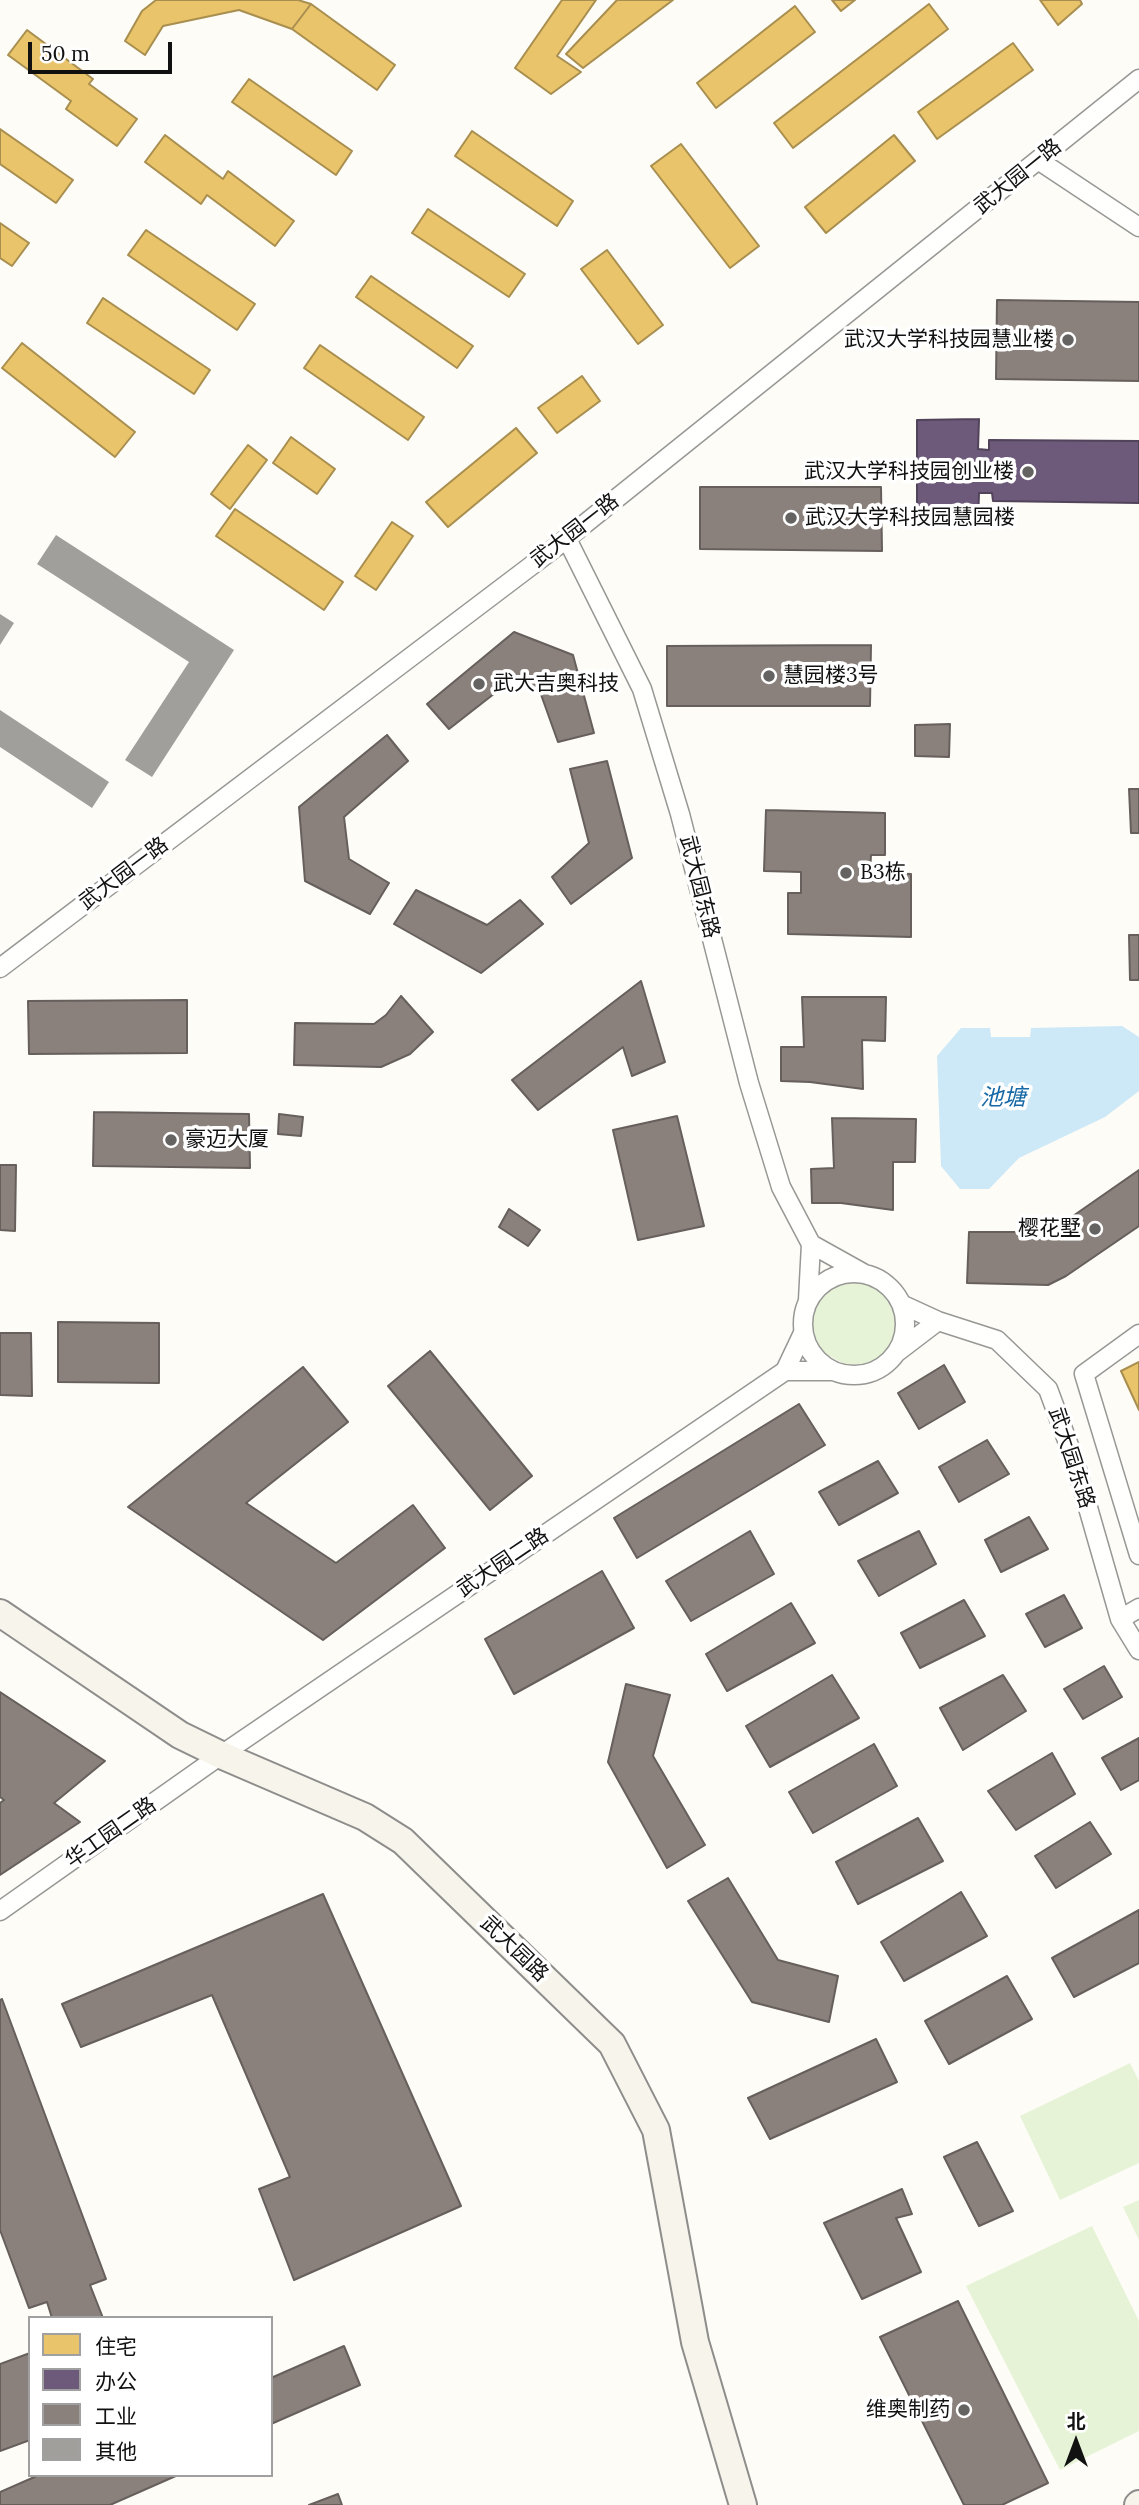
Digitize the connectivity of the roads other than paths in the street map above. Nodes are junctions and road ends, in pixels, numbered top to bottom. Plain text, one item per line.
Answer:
1 (1139, 79) edge
2 (1038, 160) junction
3 (1139, 227) edge
4 (567, 538) junction
5 (0, 968) edge
6 (811, 1244) junction
7 (864, 1273) junction
8 (808, 1300) junction
9 (901, 1304) junction
10 (938, 1321) junction
11 (803, 1333) junction
12 (1139, 1334) edge
13 (896, 1353) junction
14 (785, 1371) junction
15 (835, 1371) junction
16 (1139, 1555) edge
17 (1139, 1608) edge
18 (0, 1613) edge
19 (1120, 1619) junction
20 (1139, 1650) edge
21 (221, 1755) junction
22 (0, 1911) edge
23 (743, 2505) edge

1 - 2 street, 武大园一路
2 - 3 street
2 - 4 street, 武大园一路
4 - 5 street, 武大园一路
4 - 6 street, 武大园东路
6 - 7 street
6 - 8 street
7 - 8 street
7 - 9 street
8 - 11 street
9 - 10 street, 武大园东路
9 - 13 street
10 - 13 street
10 - 19 street, 武大园东路
11 - 14 street
11 - 15 street
12 - 16 street
13 - 15 street
14 - 15 street
14 - 21 street, 武大园二路
17 - 19 street
18 - 21 street, 武大园路
19 - 20 street, 武大园东路
21 - 22 street, 华工园二路
21 - 23 street, 武大园路

